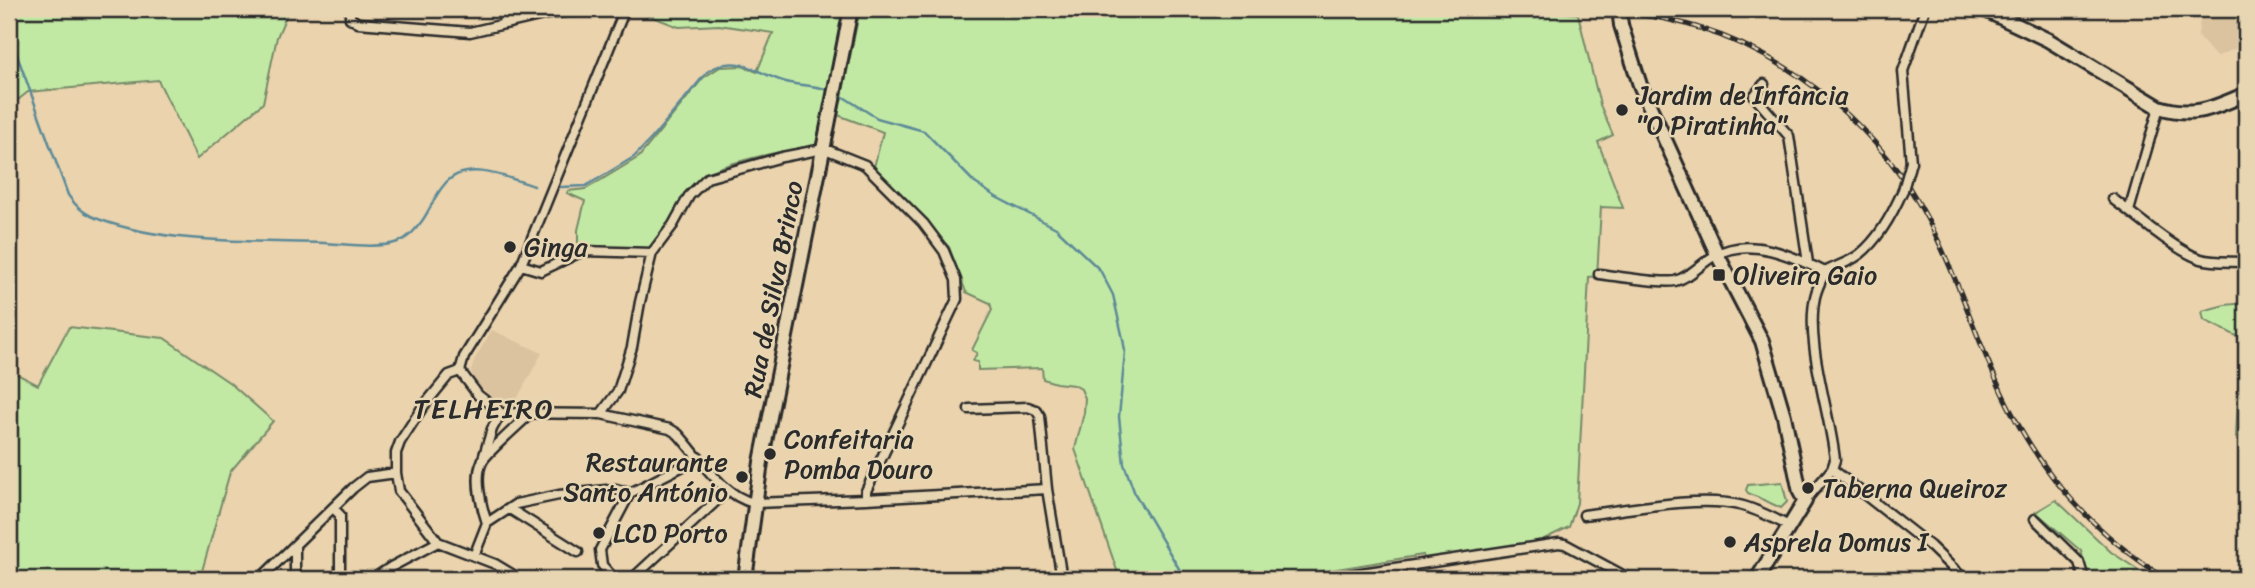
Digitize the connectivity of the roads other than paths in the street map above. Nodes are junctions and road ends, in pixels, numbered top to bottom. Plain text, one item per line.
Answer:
1 (350, 9) edge
2 (505, 9) edge
3 (588, 9) edge
4 (625, 9) edge
5 (851, 9) edge
6 (1619, 9) edge
7 (1925, 9) edge
8 (1983, 9) edge
9 (503, 23) junction
10 (1764, 84) dead end
11 (2246, 94) edge
12 (2159, 107) junction
13 (825, 146) junction
14 (2113, 200) dead end
15 (2129, 211) junction
16 (652, 253) junction
17 (1717, 254) junction
18 (2246, 262) edge
19 (1808, 263) junction
20 (521, 265) junction
21 (1825, 271) junction
22 (1599, 274) dead end
23 (460, 371) junction
24 (970, 410) dead end
25 (500, 413) junction
26 (530, 414) junction
27 (601, 414) junction
28 (699, 458) junction
29 (482, 462) junction
30 (1832, 469) junction
31 (396, 473) junction
32 (1047, 489) junction
33 (727, 491) junction
34 (630, 493) junction
35 (866, 499) junction
36 (1805, 502) junction
37 (754, 503) junction
38 (334, 508) junction
39 (509, 509) junction
40 (1584, 515) dead end
41 (2035, 519) dead end
42 (487, 523) junction
43 (1789, 526) junction
44 (438, 542) junction
45 (295, 546) junction
46 (579, 552) dead end
47 (474, 556) junction
48 (1410, 566) junction
49 (1061, 573) dead end
50 (260, 579) edge
51 (295, 579) edge
52 (340, 579) edge
53 (373, 579) edge
54 (520, 579) edge
55 (614, 579) edge
56 (632, 579) edge
57 (745, 579) edge
58 (1322, 579) edge
59 (1412, 579) edge
60 (1630, 579) edge
61 (1757, 579) edge
62 (1964, 579) edge
63 (2084, 579) edge

1 - 9 street
2 - 9 street
3 - 9 street
4 - 20 street
5 - 13 street, Rua de Silva Brinco
6 - 17 street, bridge
7 - 21 street, bridge
8 - 12 street
10 - 19 street
11 - 12 street
12 - 15 street
13 - 16 street
13 - 35 street
13 - 37 street, Rua de Silva Brinco
14 - 15 street
15 - 18 street
16 - 20 street
16 - 27 street
17 - 19 street
17 - 22 street
17 - 36 street
19 - 21 street
20 - 23 street
21 - 30 street
23 - 25 street
23 - 31 street
24 - 32 street
25 - 26 street
25 - 29 street
26 - 27 street
26 - 29 street
27 - 28 street
28 - 33 street
28 - 34 street
29 - 42 street
30 - 36 street
30 - 62 street
31 - 38 street
31 - 44 street
32 - 35 street
32 - 49 street
33 - 37 street
33 - 56 street
34 - 39 street
34 - 55 street
35 - 37 street
36 - 43 street
37 - 57 street, Rua de Silva Brinco
38 - 45 street
38 - 52 street
39 - 42 street
39 - 46 street
40 - 43 street
41 - 63 street
42 - 47 street
43 - 61 street
44 - 47 street
44 - 53 street
45 - 50 street
45 - 51 street
47 - 54 street
48 - 58 street
48 - 59 street
48 - 60 street

